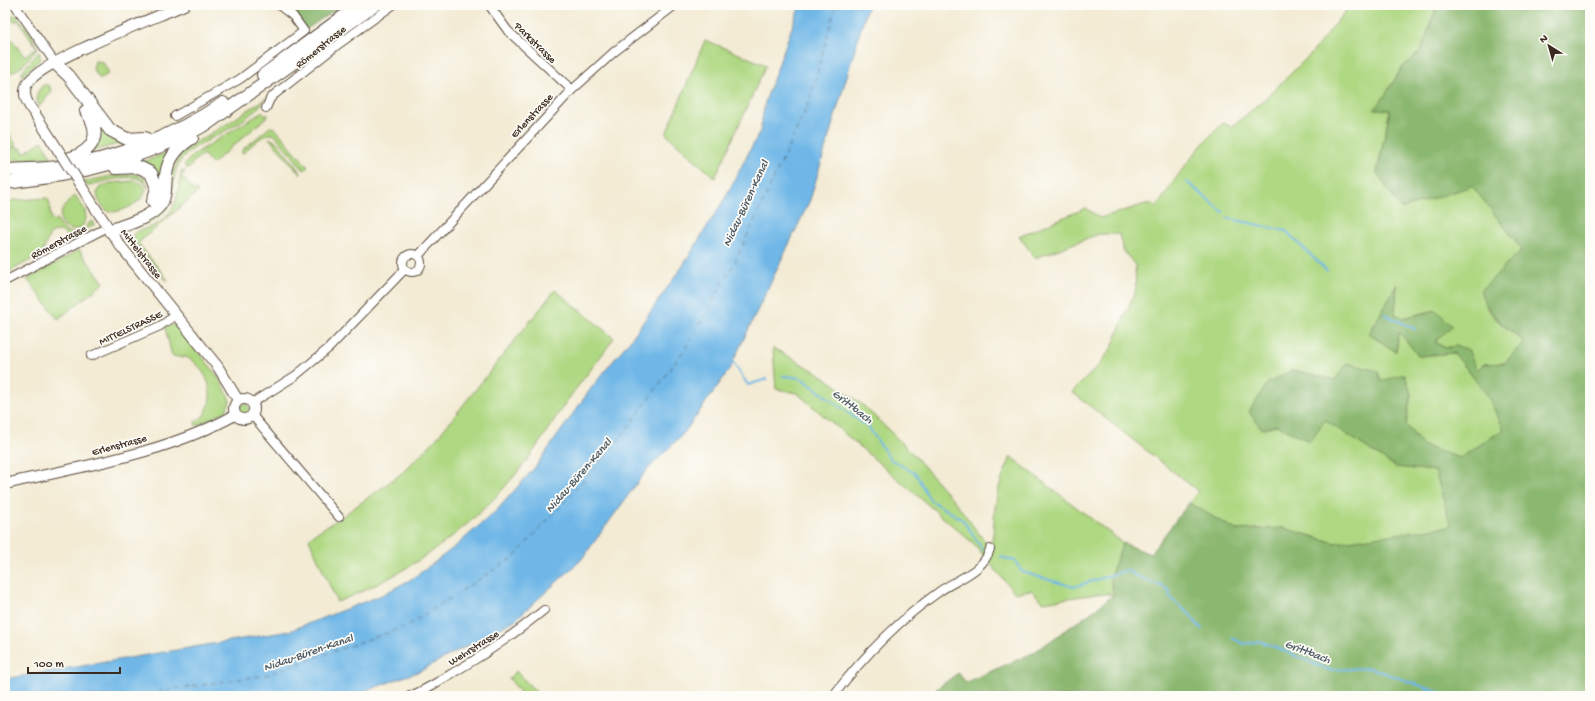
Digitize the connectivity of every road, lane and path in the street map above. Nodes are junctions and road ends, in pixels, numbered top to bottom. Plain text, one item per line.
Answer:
1 (15, 5) edge
2 (184, 5) edge
3 (279, 5) edge
4 (359, 5) edge
5 (375, 5) edge
6 (393, 5) edge
7 (489, 5) edge
8 (675, 5) edge
9 (314, 48) junction
10 (55, 63) junction
11 (572, 90) junction
12 (266, 108) dead end
13 (175, 116) dead end
14 (172, 132) junction
15 (43, 167) junction
16 (5, 170) edge
17 (83, 172) junction
18 (5, 183) edge
19 (136, 216) junction
20 (105, 229) junction
21 (418, 256) junction
22 (405, 269) junction
23 (5, 281) edge
24 (176, 315) junction
25 (91, 356) dead end
26 (238, 400) junction
27 (252, 403) junction
28 (235, 415) junction
29 (252, 415) junction
30 (5, 484) edge
31 (339, 517) dead end
32 (988, 555) dead end
33 (544, 610) dead end
34 (410, 696) edge
35 (833, 696) edge

1 - 10 street
2 - 10 main road
3 - 13 street
4 - 14 highway
5 - 9 highway
6 - 12 street, Römerstrasse
7 - 11 street, Parkstrasse
8 - 11 street, Erlenstrasse
9 - 17 highway
9 - 19 highway
10 - 14 highway
10 - 15 highway
10 - 20 main road, Mittelstrasse, bridge
11 - 21 street, Erlenstrasse
14 - 15 highway
15 - 16 highway
17 - 18 highway
17 - 19 highway
19 - 20 highway
20 - 23 street, Römerstrasse
20 - 24 main road, Mittelstrasse
21 - 22 street
21 - 22 street
22 - 27 street
24 - 25 street, MITTELSTRASSE
24 - 26 main road, Mittelstrasse
26 - 27 main road
26 - 28 main road
27 - 29 main road
28 - 29 main road
28 - 30 main road, Erlenstrasse
29 - 31 street
32 - 35 street
33 - 34 street, Wehrstrasse

